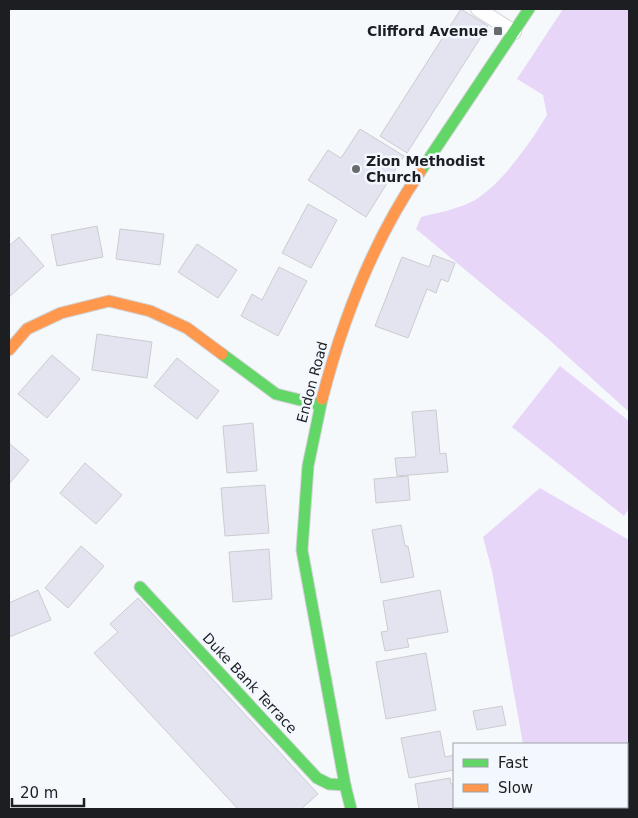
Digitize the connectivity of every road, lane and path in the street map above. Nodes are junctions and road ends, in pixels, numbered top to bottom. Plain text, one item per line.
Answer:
1 (478, 9) edge
2 (529, 9) edge
3 (514, 32) junction
4 (9, 350) edge
5 (320, 405) junction
6 (140, 587) dead end
7 (345, 785) junction
8 (352, 809) edge

1 - 3 lane
2 - 3 main road, Endon Road
3 - 5 main road, Endon Road
4 - 5 main road
5 - 7 main road, Endon Road
6 - 7 main road, Duke Bank Terrace
7 - 8 main road, Endon Road

